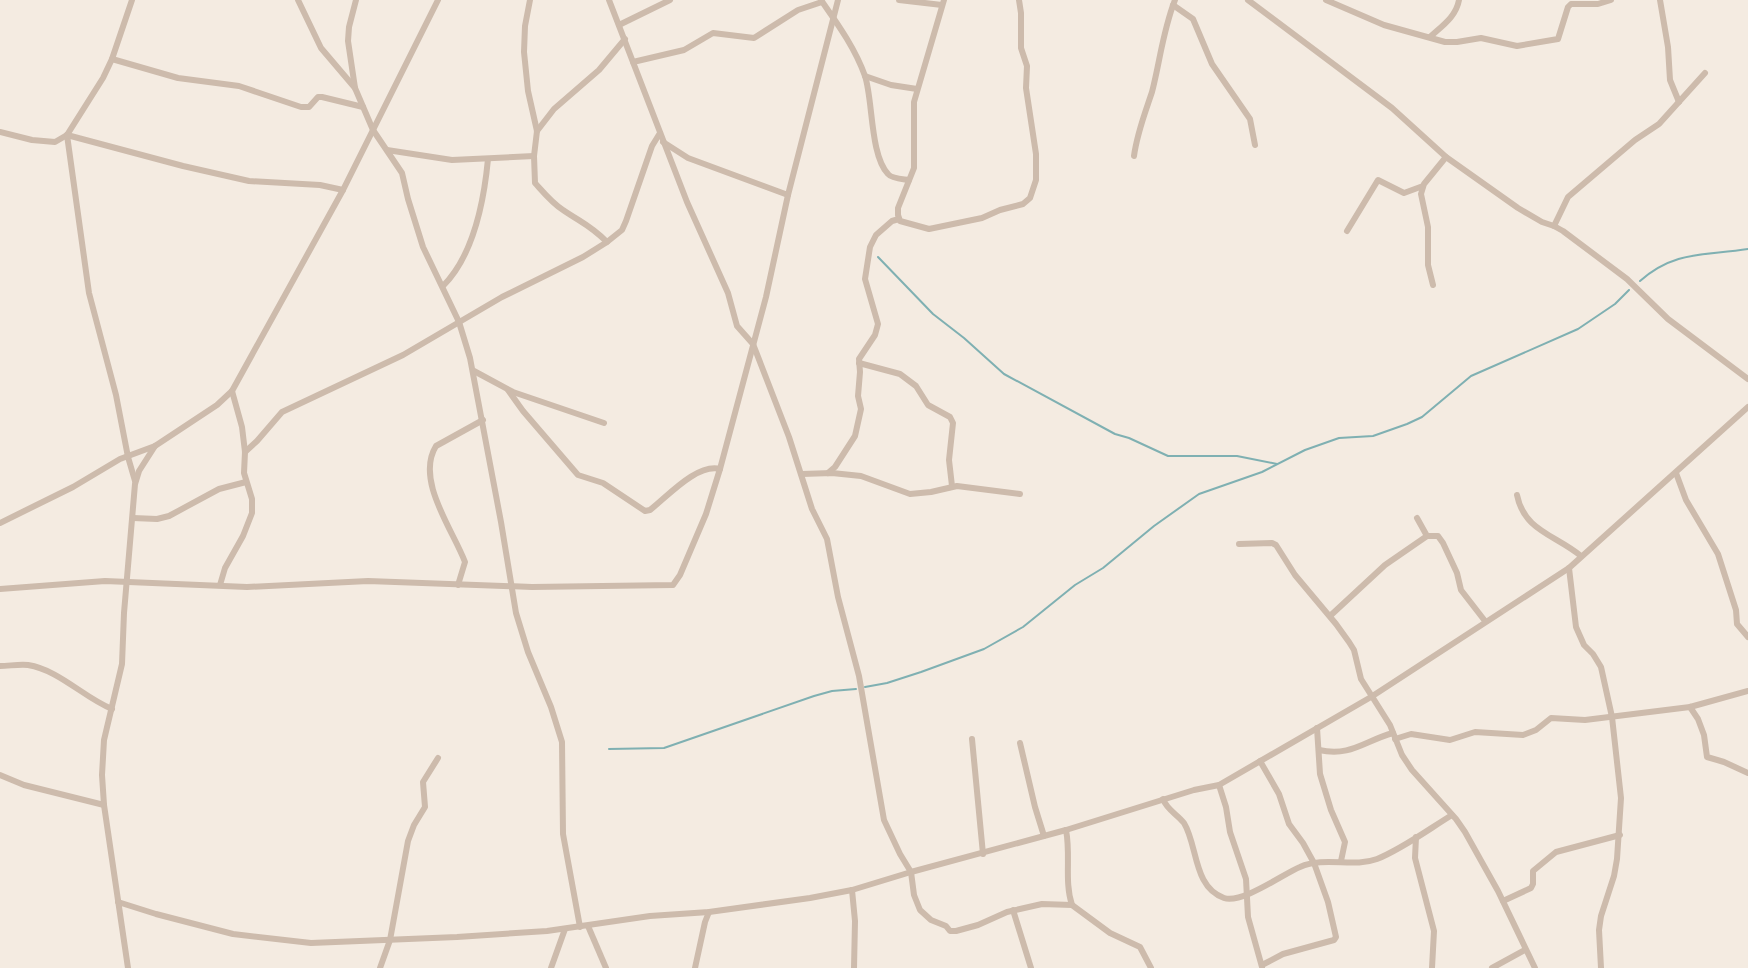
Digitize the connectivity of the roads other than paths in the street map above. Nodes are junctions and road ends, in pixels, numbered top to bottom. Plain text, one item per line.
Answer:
1 (132, 0) edge
2 (298, 0) edge
3 (356, 0) edge
4 (438, 0) edge
5 (530, 0) edge
6 (609, 0) edge
7 (670, 0) edge
8 (838, 0) edge
9 (899, 0) edge
10 (1019, 0) edge
11 (1248, 0) edge
12 (1326, 0) edge
13 (1459, 0) edge
14 (1611, 0) edge
15 (1660, 0) edge
16 (821, 1) edge
17 (943, 2) edge
18 (1174, 3) edge
19 (834, 19) junction
20 (619, 25) junction
21 (1430, 37) junction
22 (625, 39) junction
23 (112, 59) junction
24 (633, 62) junction
25 (1705, 73) dead end
26 (865, 76) junction
27 (355, 88) junction
28 (917, 88) junction
29 (1678, 102) junction
30 (363, 107) junction
31 (373, 130) junction
32 (537, 131) junction
33 (0, 132) edge
34 (660, 133) junction
35 (67, 135) junction
36 (663, 141) junction
37 (1255, 145) dead end
38 (386, 150) junction
39 (534, 156) junction
40 (1134, 156) dead end
41 (1446, 157) junction
42 (488, 159) junction
43 (909, 180) junction
44 (1422, 186) junction
45 (343, 190) junction
46 (788, 195) junction
47 (899, 219) junction
48 (1554, 226) junction
49 (1347, 231) dead end
50 (607, 242) junction
51 (1432, 285) dead end
52 (443, 286) junction
53 (459, 322) junction
54 (753, 344) junction
55 (859, 363) junction
56 (474, 371) junction
57 (1748, 379) edge
58 (508, 390) junction
59 (232, 391) junction
60 (1748, 407) edge
61 (483, 420) junction
62 (604, 423) dead end
63 (155, 446) junction
64 (245, 452) junction
65 (128, 457) junction
66 (720, 469) junction
67 (828, 473) junction
68 (1676, 473) junction
69 (802, 474) junction
70 (246, 482) junction
71 (135, 484) junction
72 (952, 486) junction
73 (1020, 494) dead end
74 (1517, 495) dead end
75 (133, 518) junction
76 (1417, 518) dead end
77 (0, 522) edge
78 (1427, 536) junction
79 (1239, 544) dead end
80 (1581, 556) junction
81 (1569, 568) junction
82 (126, 581) junction
83 (220, 585) junction
84 (458, 585) junction
85 (511, 585) junction
86 (0, 589) edge
87 (1330, 616) junction
88 (1485, 621) junction
89 (1748, 638) edge
90 (0, 666) edge
91 (1748, 691) edge
92 (1371, 697) junction
93 (1690, 707) junction
94 (112, 709) junction
95 (1612, 717) junction
96 (1317, 728) junction
97 (1394, 736) junction
98 (972, 739) dead end
99 (1020, 743) dead end
100 (1319, 750) junction
101 (438, 758) dead end
102 (1260, 761) junction
103 (1748, 773) edge
104 (0, 775) edge
105 (1219, 786) junction
106 (1163, 799) junction
107 (104, 805) junction
108 (1452, 815) junction
109 (1066, 830) junction
110 (1620, 835) junction
111 (1044, 836) junction
112 (1416, 837) junction
113 (983, 854) junction
114 (1341, 861) junction
115 (1314, 863) junction
116 (912, 872) junction
117 (852, 890) junction
118 (1247, 894) junction
119 (1503, 901) junction
120 (118, 902) junction
121 (1072, 905) junction
122 (1013, 910) junction
123 (709, 912) junction
124 (588, 926) junction
125 (580, 927) junction
126 (565, 929) junction
127 (390, 940) junction
128 (1525, 950) junction
129 (1262, 967) edge
130 (128, 968) edge
131 (380, 968) edge
132 (551, 968) edge
133 (606, 968) edge
134 (695, 968) edge
135 (854, 968) edge
136 (1031, 968) edge
137 (1151, 968) edge
138 (1432, 968) edge
139 (1492, 968) edge
140 (1535, 968) edge
141 (1601, 968) edge

1 - 23 street
2 - 27 street
3 - 27 street
4 - 31 street
5 - 32 street
6 - 20 street
7 - 20 street
8 - 19 street
9 - 17 street
10 - 47 street
11 - 41 street
12 - 21 street
13 - 21 street
14 - 21 street
15 - 29 street
16 - 19 street
16 - 24 street
17 - 28 street
18 - 37 street
18 - 40 street
19 - 26 street
19 - 46 street
20 - 22 street
22 - 24 street
22 - 32 street
23 - 30 street
23 - 35 street
24 - 34 street
25 - 29 street
26 - 28 street
26 - 43 street
27 - 30 street
28 - 43 street
29 - 48 street
30 - 31 street
31 - 38 street
31 - 45 street
32 - 39 street
33 - 35 street
34 - 36 street
34 - 50 street
35 - 45 street
35 - 65 street
36 - 46 street
36 - 54 street
38 - 42 street
38 - 52 street
39 - 42 street
39 - 50 street
41 - 44 street
41 - 48 street
42 - 52 street
43 - 47 street
44 - 49 street
44 - 51 street
45 - 59 street
46 - 54 street
47 - 55 street
48 - 57 street
50 - 53 street
52 - 53 street
53 - 56 street
53 - 64 street
54 - 66 street
54 - 69 street
55 - 67 street
55 - 72 street
56 - 58 street
56 - 61 street
58 - 62 street
58 - 66 street
59 - 63 street
59 - 64 street
60 - 68 street
61 - 84 street
61 - 85 street
63 - 65 street
63 - 71 street
64 - 70 street
65 - 71 street
65 - 77 street
66 - 85 street
67 - 69 street
67 - 72 street
68 - 80 street
68 - 89 street
69 - 116 street
70 - 75 street
70 - 83 street
71 - 75 street
72 - 73 street
74 - 80 street
75 - 82 street
76 - 78 street
78 - 87 street
78 - 88 street
79 - 87 street
80 - 81 street
81 - 88 street
81 - 95 street
82 - 83 street
82 - 86 street
82 - 94 street
83 - 84 street
84 - 85 street
85 - 125 street
87 - 92 street
88 - 92 street
90 - 94 street
91 - 93 street
92 - 96 street
92 - 97 street
93 - 95 street
93 - 103 street
94 - 107 street
95 - 97 street
95 - 110 street
96 - 100 street
96 - 102 street
97 - 100 street
97 - 108 street
98 - 113 street
99 - 111 street
100 - 114 street
101 - 127 street
102 - 105 street
102 - 115 street
104 - 107 street
105 - 106 street
105 - 118 street
106 - 109 street
106 - 118 street
107 - 120 street
108 - 112 street
108 - 119 street
109 - 111 street
109 - 121 street
110 - 119 street
110 - 141 street
111 - 113 street
112 - 114 street
112 - 138 street
113 - 116 street
114 - 115 street
115 - 118 street
115 - 129 street
116 - 117 street
116 - 122 street
117 - 123 street
117 - 135 street
118 - 129 street
119 - 128 street
120 - 127 street
120 - 130 street
121 - 122 street
121 - 137 street
122 - 136 street
123 - 124 street
123 - 134 street
124 - 125 street
124 - 133 street
125 - 126 street
126 - 127 street
126 - 132 street
127 - 131 street
128 - 139 street
128 - 140 street

